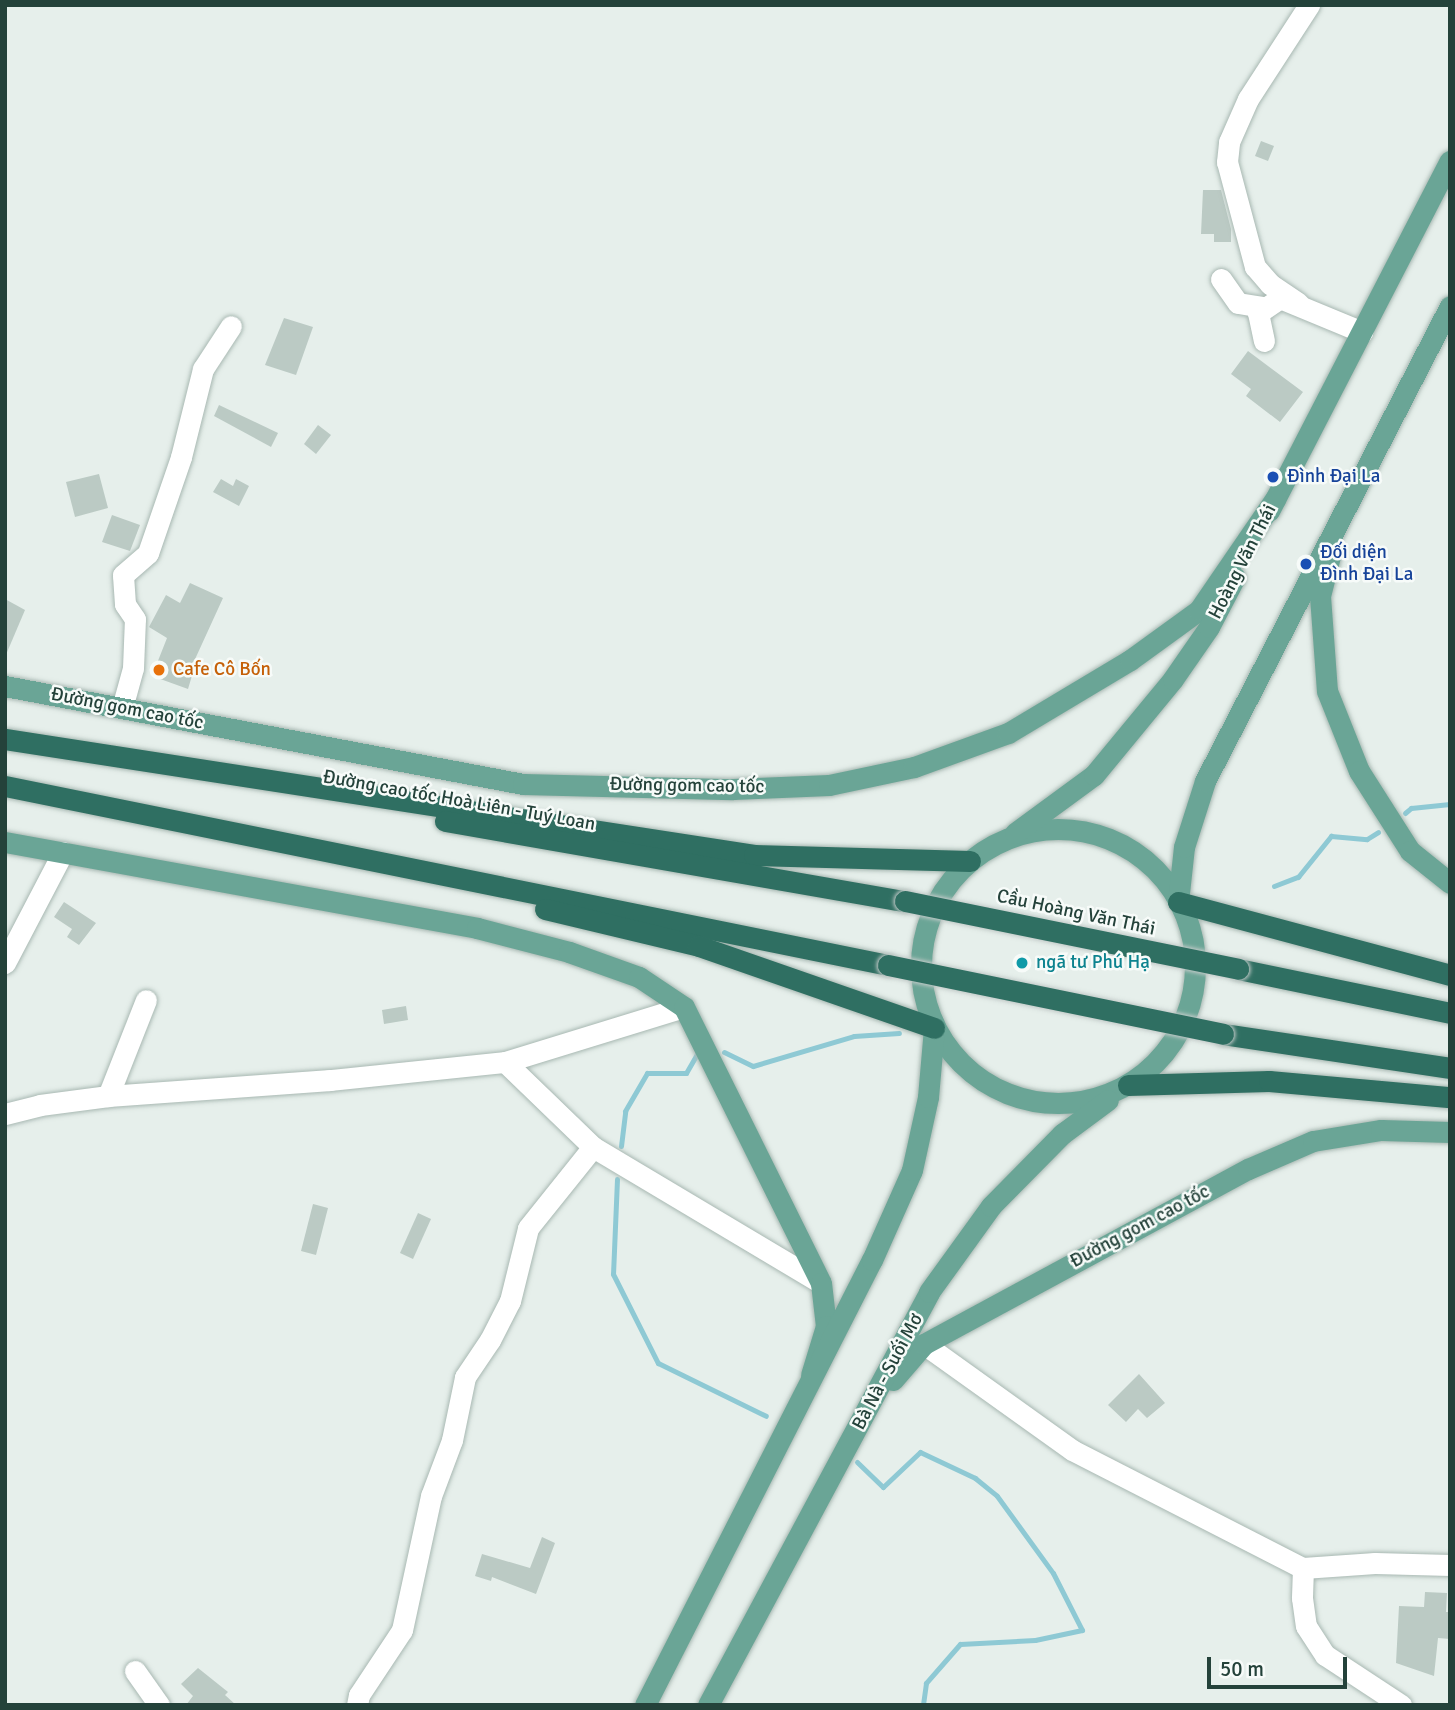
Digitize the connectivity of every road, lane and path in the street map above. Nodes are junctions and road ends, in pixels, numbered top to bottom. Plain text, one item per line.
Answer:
1 (1309, 5) edge
2 (1450, 161) edge
3 (1221, 279) dead end
4 (1298, 303) junction
5 (1450, 306) edge
6 (1262, 307) junction
7 (232, 326) dead end
8 (1362, 332) junction
9 (1264, 341) dead end
10 (1275, 499) junction
11 (1338, 522) junction
12 (5, 686) edge
13 (122, 708) junction
14 (5, 740) edge
15 (5, 786) edge
16 (107, 805) junction
17 (1009, 838) junction
18 (5, 842) edge
19 (63, 852) junction
20 (970, 860) junction
21 (1450, 883) edge
22 (905, 901) joint
23 (1178, 902) junction
24 (5, 963) edge
25 (1450, 975) edge
26 (146, 1000) dead end
27 (684, 1007) junction
28 (1450, 1013) edge
29 (934, 1028) junction
30 (505, 1062) junction
31 (1450, 1068) edge
32 (1128, 1085) junction
33 (108, 1096) junction
34 (1450, 1097) edge
35 (5, 1114) edge
36 (1450, 1132) edge
37 (593, 1147) junction
38 (821, 1283) junction
39 (924, 1345) junction
40 (811, 1375) junction
41 (869, 1409) junction
42 (1450, 1566) edge
43 (1303, 1568) junction
44 (135, 1671) dead end
45 (159, 1705) edge
46 (357, 1705) edge
47 (645, 1705) edge
48 (708, 1705) edge
49 (1401, 1705) edge

1 - 4 street
2 - 8 main road, Hoàng Văn Thái
3 - 6 street
4 - 6 street
4 - 8 street
5 - 11 main road
6 - 9 street
7 - 13 street
8 - 10 main road, Hoàng Văn Thái
10 - 13 main road, Đường gom cao tốc
10 - 17 main road, Hoàng Văn Thái
11 - 21 main road
11 - 23 main road
12 - 13 main road, Đường gom cao tốc
14 - 20 highway
14 - 22 highway, Đường cao tốc Hoà Liên - Tuý Loan
15 - 16 highway
16 - 29 highway
16 - 31 highway, bridge
17 - 20 main road
17 - 23 main road, Bà Nà - Suối Mơ
18 - 19 main road
19 - 24 street
19 - 27 main road
20 - 29 main road
22 - 28 highway, Cầu Hoàng Văn Thái, bridge
23 - 25 highway
23 - 32 main road, Bà Nà - Suối Mơ
26 - 33 street
27 - 30 street
27 - 38 main road
29 - 32 main road
29 - 40 main road
30 - 33 street
30 - 37 street
32 - 34 highway
32 - 41 main road, Bà Nà - Suối Mơ
33 - 35 street
36 - 39 main road, Đường gom cao tốc
37 - 38 street
37 - 46 street
38 - 40 main road
39 - 41 main road, Đường gom cao tốc
39 - 43 street
40 - 47 main road
41 - 48 main road, Bà Nà - Suối Mơ
42 - 43 street
43 - 49 street
44 - 45 street

